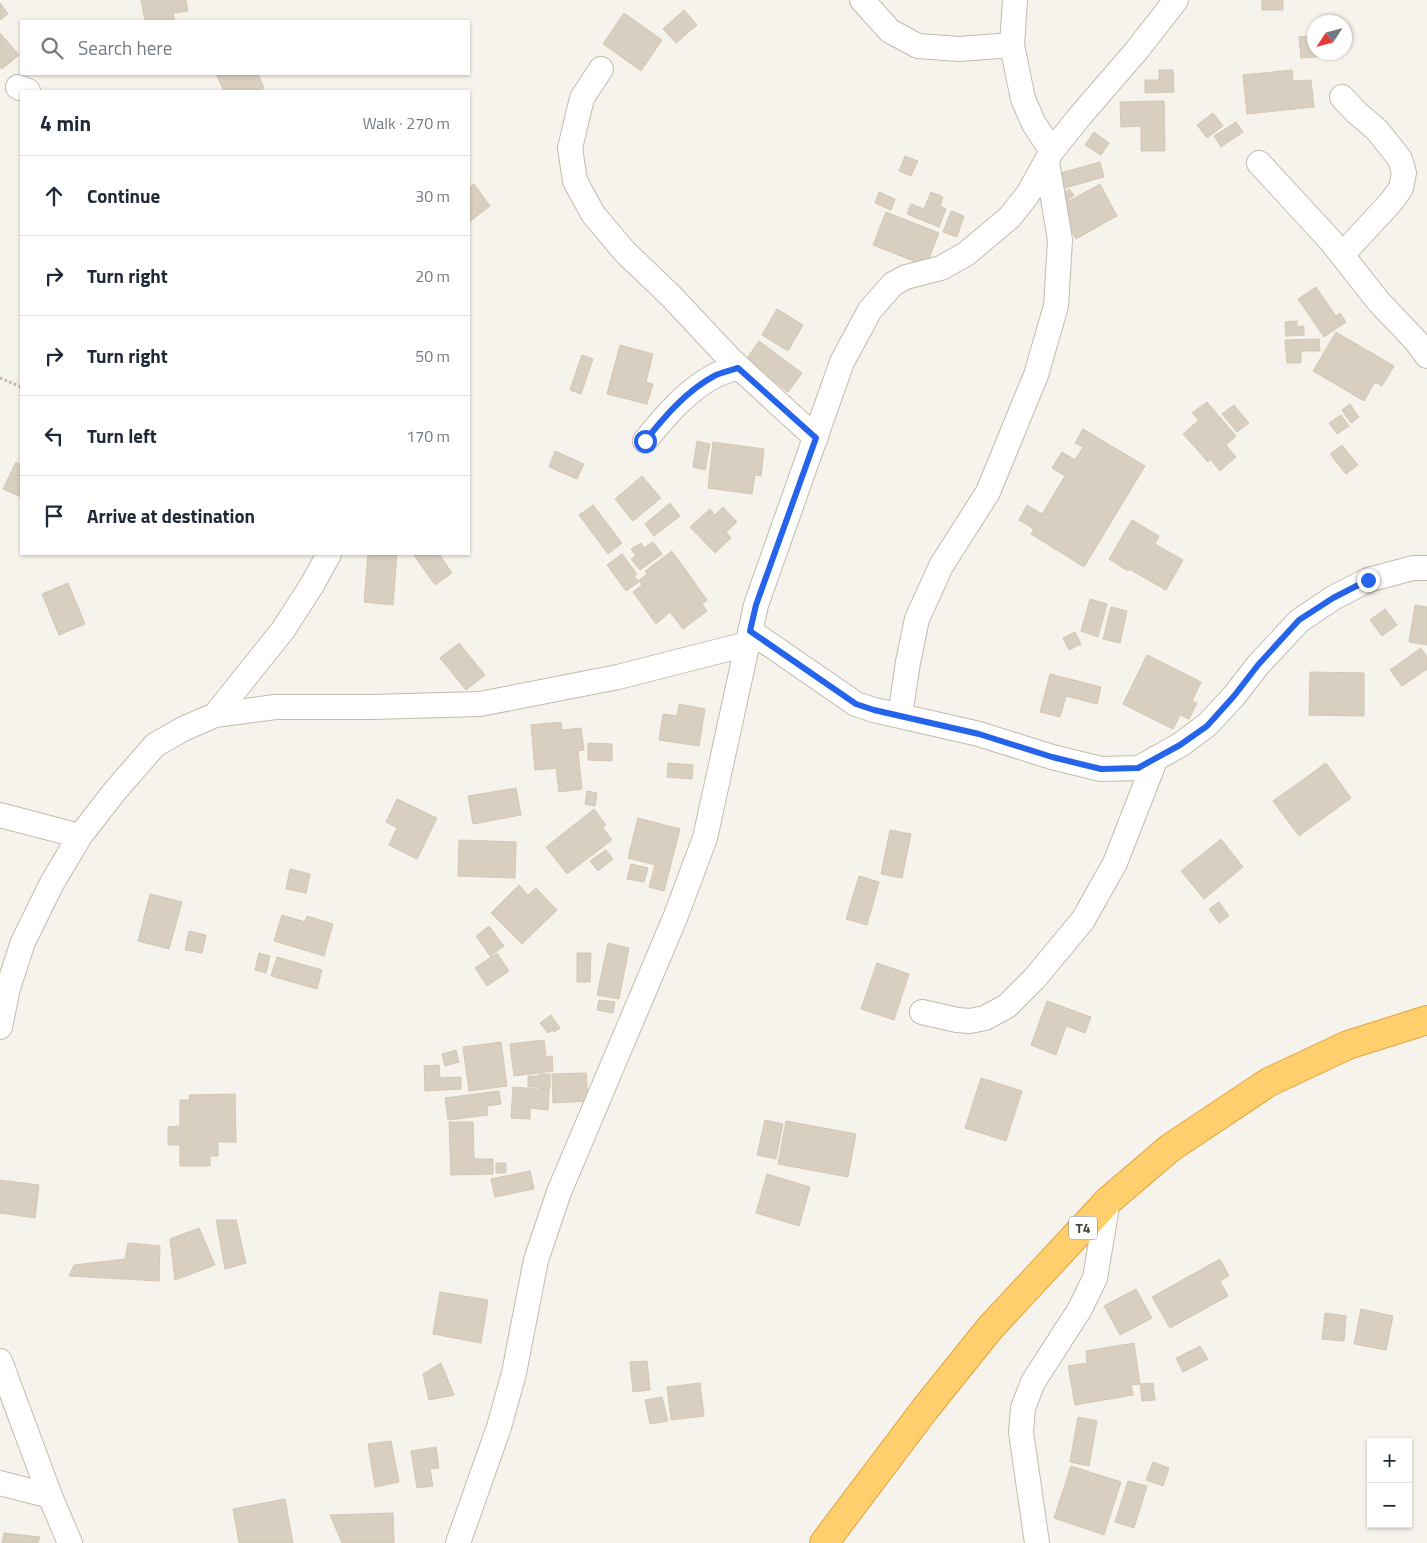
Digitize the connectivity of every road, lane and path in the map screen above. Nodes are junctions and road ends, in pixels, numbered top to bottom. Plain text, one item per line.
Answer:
1 (862, 0) edge
2 (1015, 0) edge
3 (1176, 0) edge
4 (1012, 45) junction
5 (601, 69) dead end
6 (1342, 97) dead end
7 (1049, 157) junction
8 (1260, 163) dead end
9 (1342, 255) junction
10 (1427, 356) edge
11 (738, 368) junction
12 (0, 378) edge
13 (20, 387) edge
14 (816, 438) junction
15 (645, 441) dead end
16 (327, 555) edge
17 (1427, 568) edge
18 (749, 638) junction
19 (215, 715) junction
20 (900, 716) junction
21 (1156, 758) junction
22 (0, 815) edge
23 (80, 836) junction
24 (922, 1012) dead end
25 (1427, 1020) edge
26 (0, 1027) edge
27 (1108, 1200) junction
28 (0, 1360) edge
29 (0, 1483) edge
30 (50, 1496) junction
31 (70, 1543) edge
32 (458, 1543) edge
33 (824, 1543) edge
34 (1037, 1543) edge

1 - 4 street
2 - 4 street
3 - 7 street
4 - 7 street
5 - 11 street
6 - 9 street
7 - 14 street
7 - 20 street
8 - 9 street
9 - 10 street
11 - 14 street
11 - 15 street
12 - 13 path
14 - 18 street
16 - 19 street
17 - 21 street
18 - 19 street
18 - 20 street
18 - 32 street
19 - 23 street
20 - 21 street
21 - 24 street
22 - 23 street
23 - 26 street
25 - 27 highway, T4
27 - 33 highway, T4
27 - 34 street
28 - 30 street
29 - 30 street
30 - 31 street

